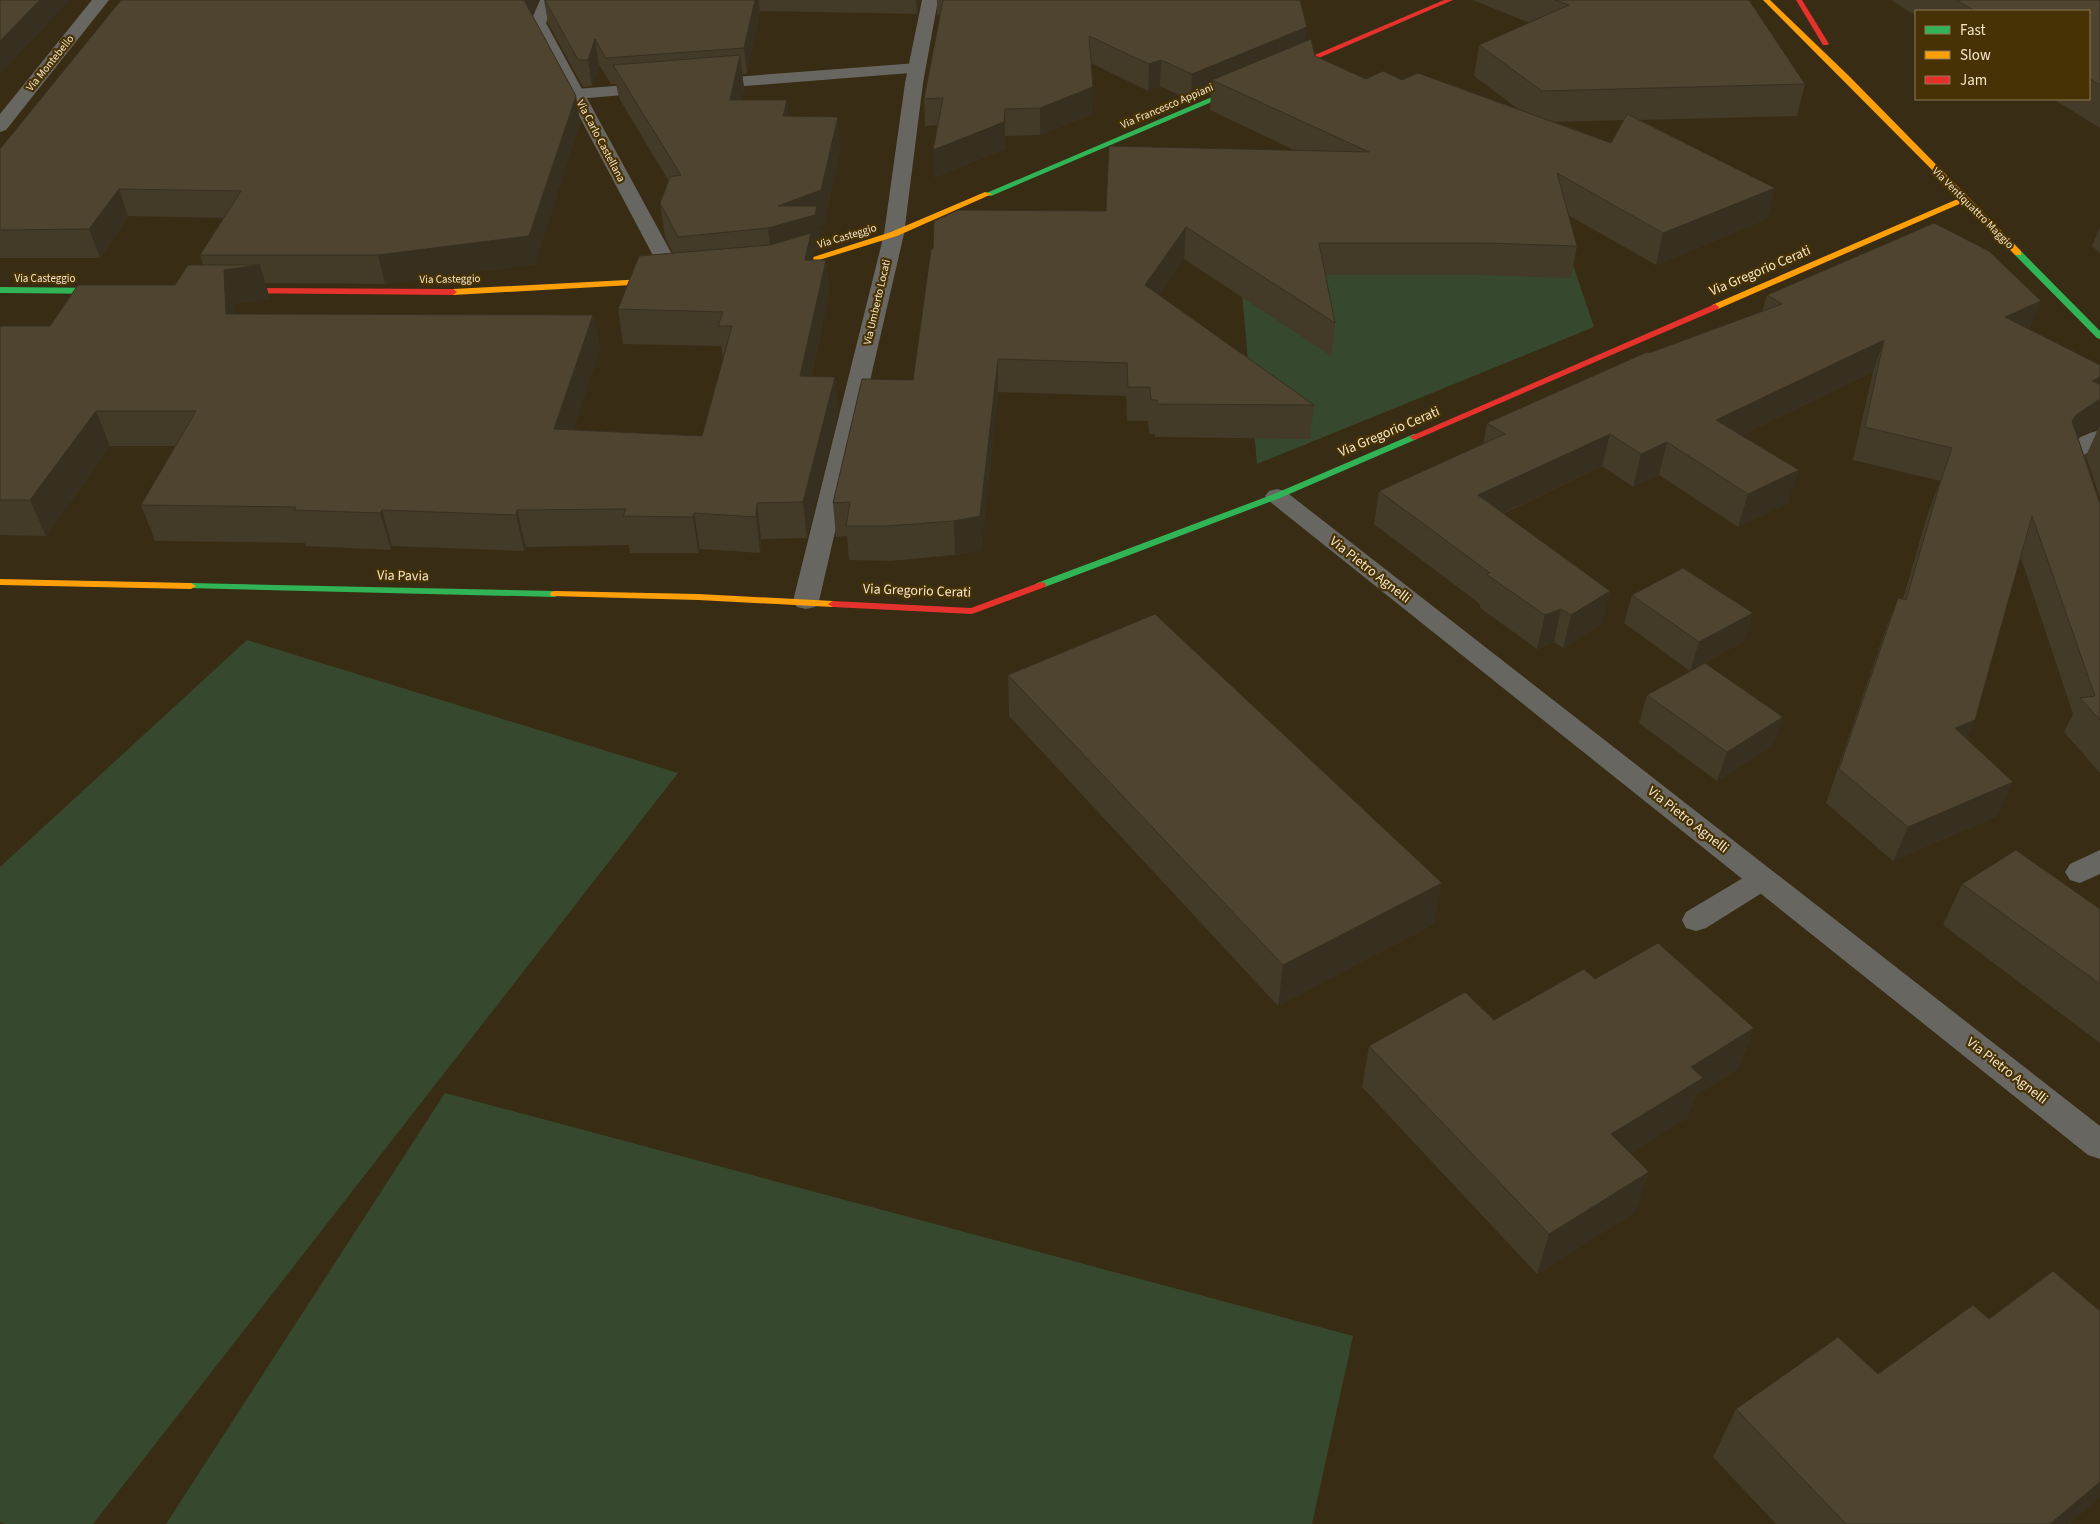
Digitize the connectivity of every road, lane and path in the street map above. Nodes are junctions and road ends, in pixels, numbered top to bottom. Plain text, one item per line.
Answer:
1 (101, 0) edge
2 (548, 0) edge
3 (930, 0) edge
4 (1450, 0) edge
5 (1766, 0) edge
6 (1799, 0) edge
7 (917, 68) junction
8 (1847, 79) junction
9 (693, 85) edge
10 (664, 87) edge
11 (576, 94) junction
12 (0, 126) edge
13 (1964, 199) junction
14 (894, 234) junction
15 (764, 272) edge
16 (681, 280) joint
17 (0, 290) edge
18 (119, 291) edge
19 (219, 291) edge
20 (2100, 336) edge
21 (2100, 438) edge
22 (1277, 496) junction
23 (2100, 541) edge
24 (0, 582) edge
25 (806, 601) junction
26 (1763, 879) junction
27 (1696, 920) dead end
28 (2100, 1145) edge

1 - 12 street, Via Montebello
2 - 11 street, Via Carlo Castellana
3 - 7 street, Via Umberto Locati
4 - 14 street, Via Francesco Appiani
5 - 8 street, Via Ventiquattro Maggio
6 - 8 street, Via Ventiquattro Maggio
7 - 9 lane
7 - 14 street, Via Umberto Locati
8 - 13 street, Via Ventiquattro Maggio
10 - 11 lane
11 - 16 street, Via Carlo Castellana
13 - 20 street, Via Ventiquattro Maggio
13 - 22 street, Via Gregorio Cerati
14 - 15 street, Via Casteggio
14 - 25 street, Via Umberto Locati
16 - 19 street, Via Casteggio
17 - 18 street, Via Casteggio
21 - 23 street
22 - 25 street, Via Gregorio Cerati
22 - 26 street, Via Pietro Agnelli
24 - 25 street, Via Pavia
26 - 27 lane
26 - 28 street, Via Pietro Agnelli

